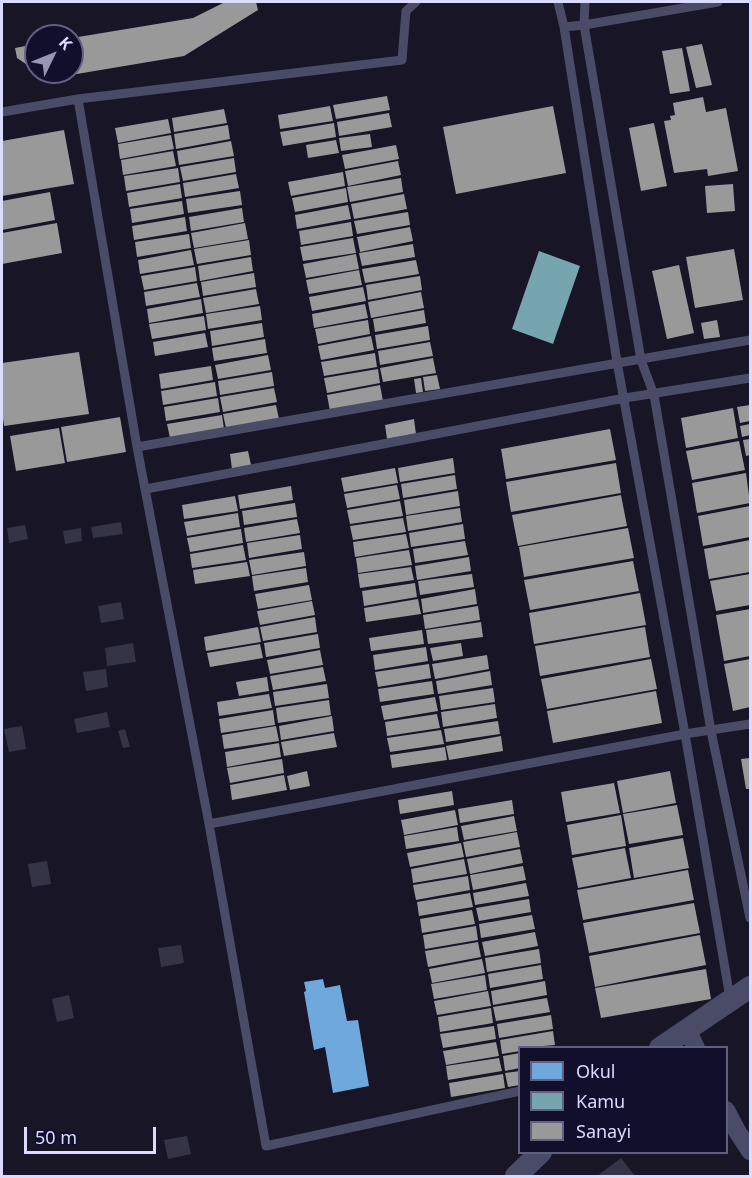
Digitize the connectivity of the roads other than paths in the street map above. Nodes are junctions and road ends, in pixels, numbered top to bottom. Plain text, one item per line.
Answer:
1 (416, 2) edge
2 (558, 2) edge
3 (585, 2) edge
4 (718, 2) edge
5 (584, 25) junction
6 (564, 27) junction
7 (78, 99) junction
8 (2, 112) edge
9 (750, 340) edge
10 (641, 360) junction
11 (617, 362) junction
12 (750, 378) edge
13 (654, 395) junction
14 (625, 398) junction
15 (137, 447) junction
16 (146, 489) junction
17 (750, 724) edge
18 (711, 731) junction
19 (685, 734) junction
20 (209, 824) junction
21 (750, 918) edge
22 (750, 987) edge
23 (730, 1000) junction
24 (692, 1038) edge
25 (664, 1046) edge
26 (518, 1091) edge
27 (728, 1114) edge
28 (750, 1151) edge
29 (539, 1154) edge
30 (516, 1176) edge

1 - 7 lane
2 - 6 lane
3 - 5 lane
4 - 5 lane
5 - 6 lane
5 - 10 lane
6 - 11 lane
7 - 8 lane
7 - 15 lane
9 - 10 lane
10 - 11 lane
10 - 13 lane
11 - 14 lane
11 - 15 lane
12 - 13 lane
13 - 14 lane
13 - 18 lane
14 - 16 lane
14 - 19 lane
15 - 16 lane
16 - 20 lane
17 - 18 lane
18 - 19 lane
18 - 21 lane
19 - 20 lane
19 - 23 lane
20 - 26 lane
22 - 23 street
23 - 24 street
24 - 25 street
27 - 28 street
29 - 30 street

